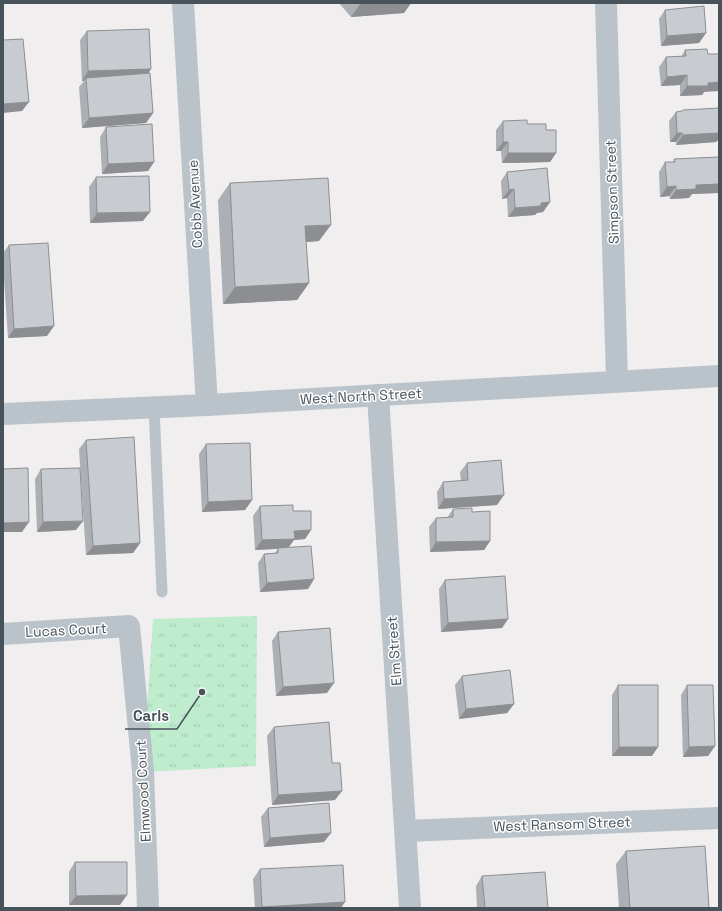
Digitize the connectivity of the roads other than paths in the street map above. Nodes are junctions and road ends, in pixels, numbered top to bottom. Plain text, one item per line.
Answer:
1 (183, 3) edge
2 (606, 3) edge
3 (719, 376) edge
4 (617, 381) junction
5 (378, 394) junction
6 (207, 405) junction
7 (154, 407) junction
8 (3, 414) edge
9 (162, 592) dead end
10 (129, 626) joint
11 (3, 634) edge
12 (719, 818) edge
13 (406, 831) junction
14 (148, 908) edge
15 (410, 908) edge

1 - 6 street, Cobb Avenue
2 - 4 street, Simpson Street
3 - 4 street, West North Street
4 - 5 street, West North Street
5 - 6 street, West North Street
5 - 13 street, Elm Street
6 - 7 street, West North Street
7 - 8 street, West North Street
7 - 9 lane
10 - 11 street, Lucas Court
10 - 14 street, Elmwood Court
12 - 13 street, West Ransom Street
13 - 15 street, Elm Street

